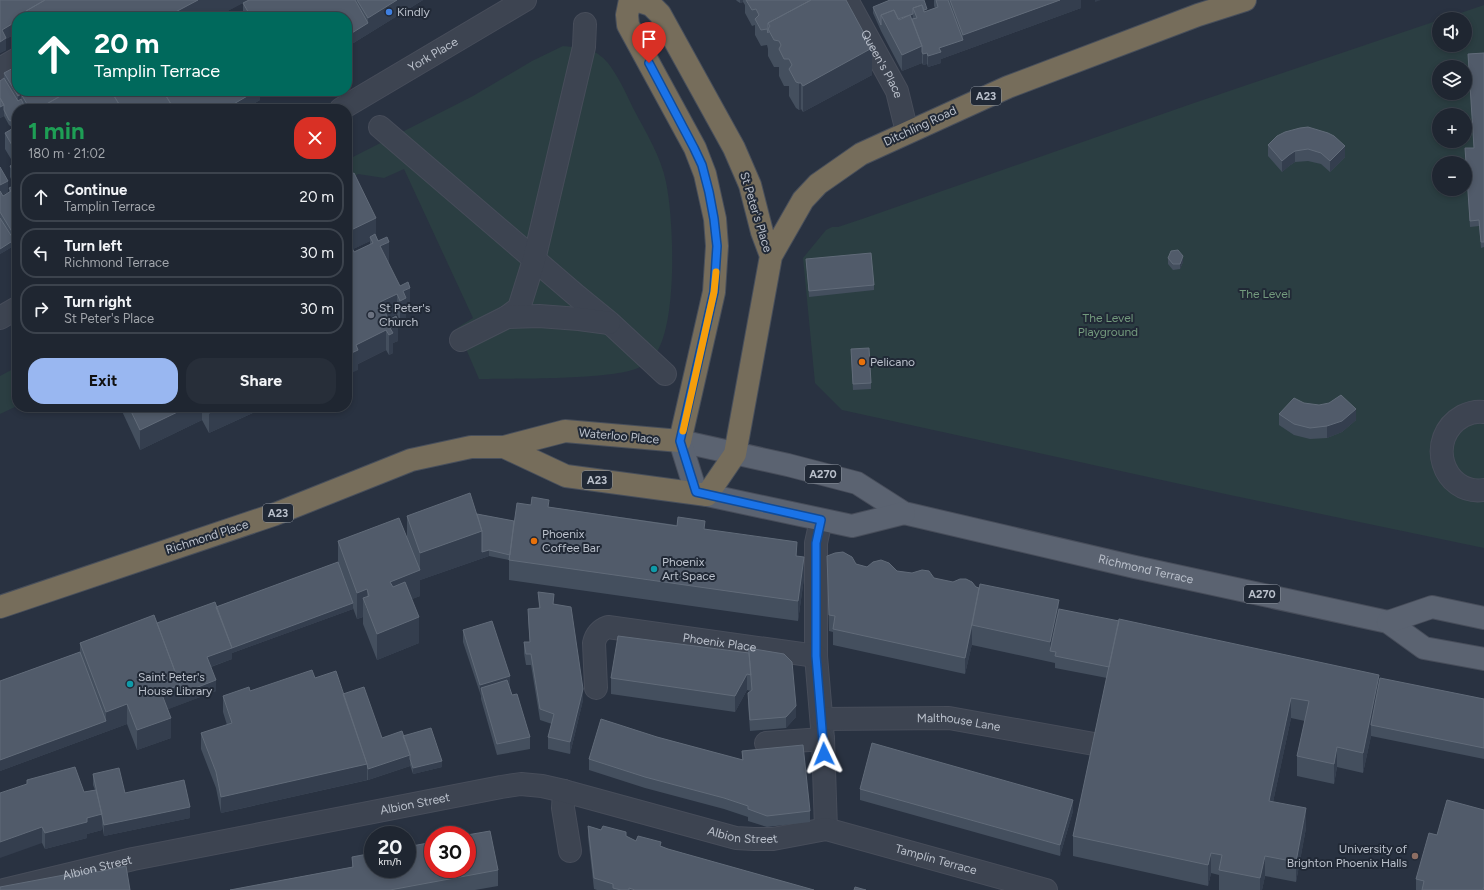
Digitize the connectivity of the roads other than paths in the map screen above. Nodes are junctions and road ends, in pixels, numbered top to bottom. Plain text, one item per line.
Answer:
1 (525, 0) edge
2 (630, 0) edge
3 (636, 0) edge
4 (847, 0) edge
5 (1245, 0) edge
6 (1198, 8) edge
7 (585, 24) dead end
8 (12, 62) edge
9 (0, 69) edge
10 (349, 104) edge
11 (380, 127) dead end
12 (908, 132) junction
13 (771, 256) junction
14 (534, 260) junction
15 (12, 311) edge
16 (507, 317) junction
17 (0, 318) edge
18 (610, 324) junction
19 (460, 340) dead end
20 (665, 374) dead end
21 (1484, 412) edge
22 (680, 441) junction
23 (504, 448) junction
24 (735, 454) junction
25 (411, 460) joint
26 (1484, 490) edge
27 (701, 494) junction
28 (904, 513) junction
29 (821, 520) junction
30 (0, 607) edge
31 (1484, 618) edge
32 (1388, 622) junction
33 (816, 656) junction
34 (1484, 659) edge
35 (596, 688) dead end
36 (822, 729) junction
37 (766, 743) dead end
38 (1094, 744) edge
39 (564, 791) junction
40 (826, 829) junction
41 (570, 852) dead end
42 (4, 890) edge
43 (1046, 890) edge

1 - 10 street, York Place
2 - 22 highway
3 - 13 highway, St Peter's Place
4 - 12 street, Queen's Place
5 - 6 highway, Ditchling Road / A23
6 - 12 highway, Ditchling Road / A23
7 - 14 street
8 - 9 street
11 - 14 street
12 - 13 highway, Ditchling Road / A23
13 - 24 highway, St Peter's Place / A23
14 - 16 street
14 - 18 street
15 - 17 street
16 - 18 street
16 - 19 street
18 - 20 street
21 - 26 street
22 - 23 highway, Waterloo Place / A23
22 - 24 main road, Waterloo Place / A270
22 - 27 main road
23 - 25 highway, Waterloo Place / A23
23 - 27 highway, Waterloo Place / A23
24 - 27 highway, St Peter's Place / A23
24 - 28 main road, Richmond Terrace / A270
25 - 30 highway, Richmond Place / A23
27 - 29 main road, Richmond Terrace / A270
28 - 29 main road, Richmond Terrace / A270
28 - 32 main road, Richmond Terrace / A270
29 - 33 street
31 - 32 main road
32 - 34 main road, Richmond Terrace / A270
33 - 35 street, Phoenix Place
33 - 36 street
36 - 37 street
36 - 38 street, Malthouse Lane
36 - 40 street
39 - 40 street, Albion Street
39 - 41 street
39 - 42 street, Albion Street
40 - 43 street, Tamplin Terrace

